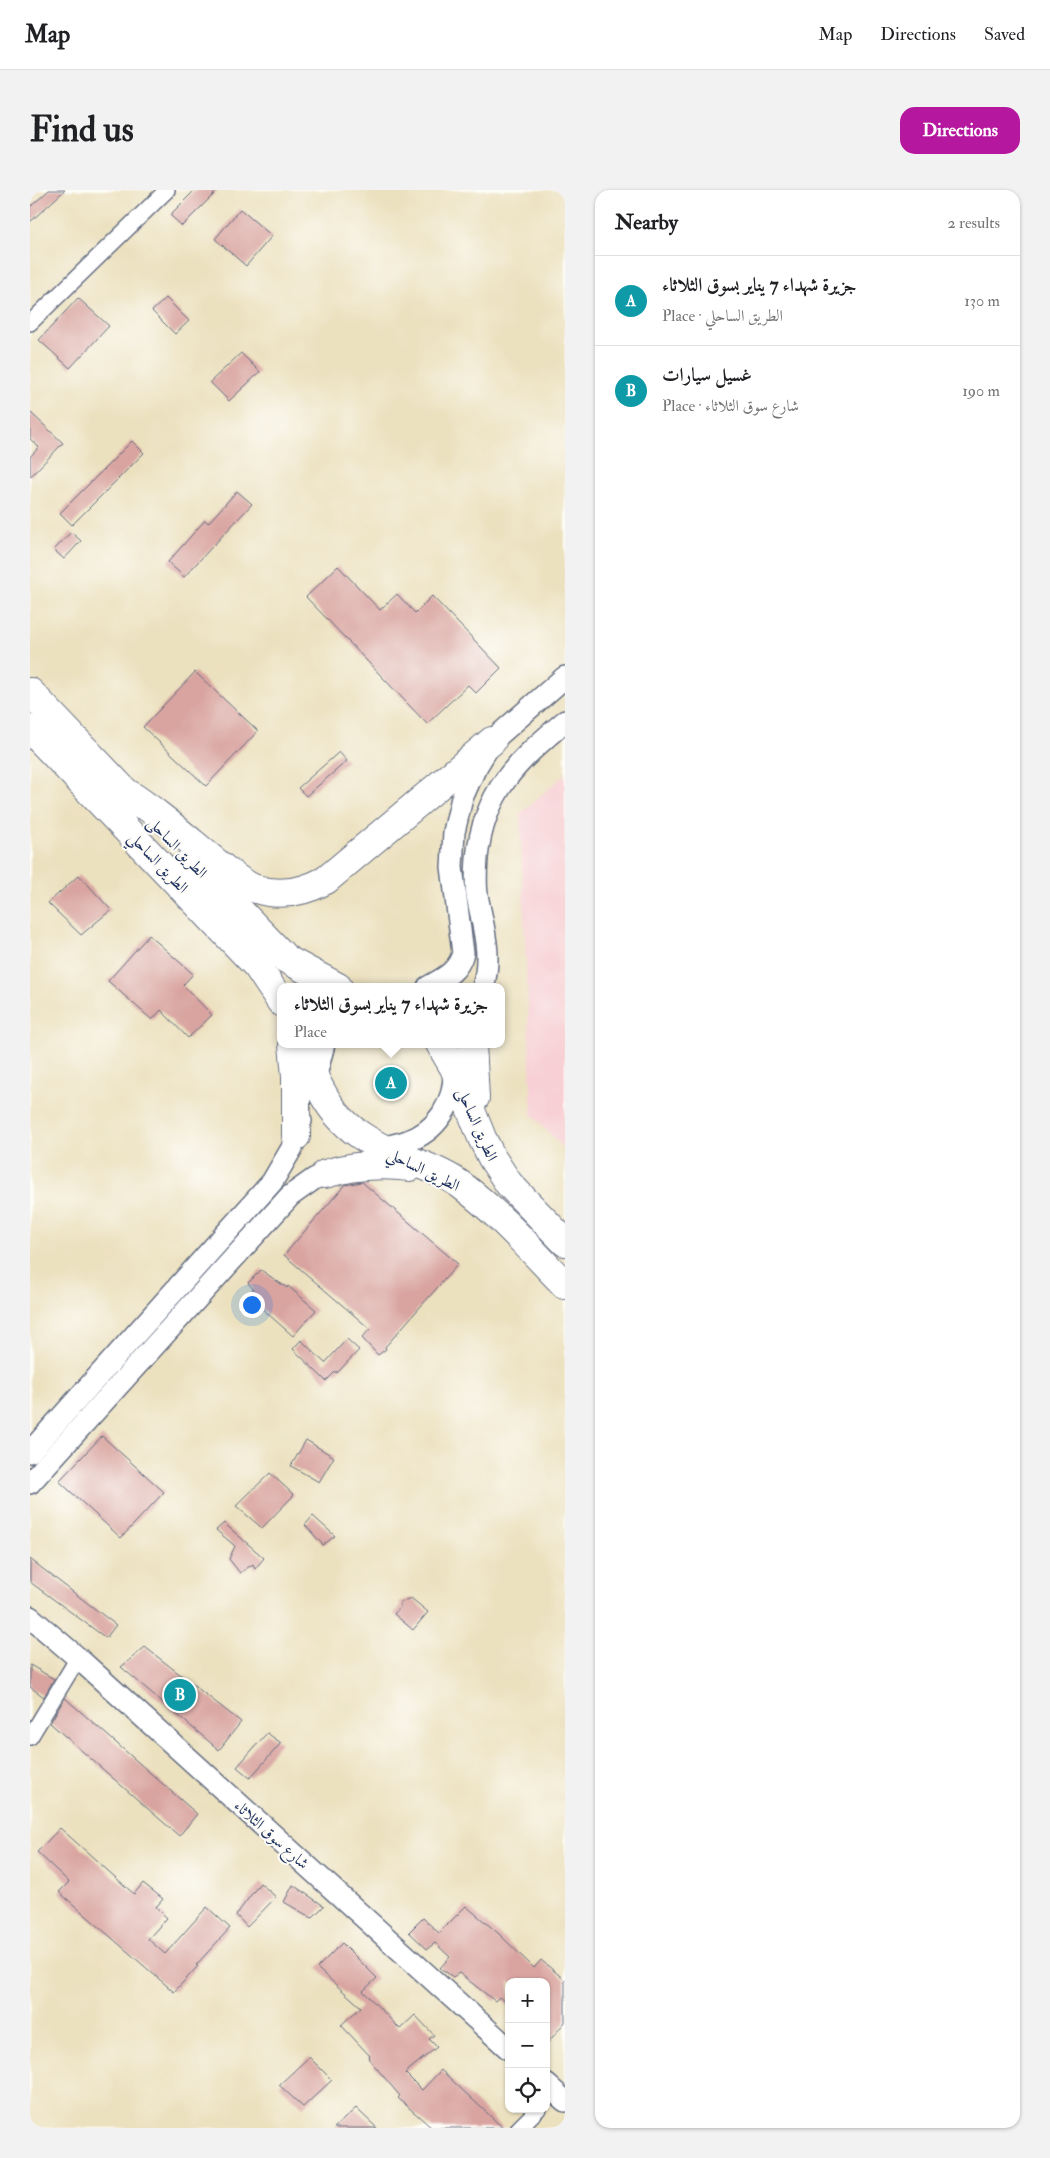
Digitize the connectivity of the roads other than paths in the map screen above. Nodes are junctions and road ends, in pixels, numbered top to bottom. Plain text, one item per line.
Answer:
1 (167, 190) edge
2 (30, 323) edge
3 (565, 677) edge
4 (30, 692) edge
5 (565, 721) edge
6 (30, 728) edge
7 (492, 741) junction
8 (124, 791) junction
9 (331, 983) edge
10 (435, 983) edge
11 (484, 983) edge
12 (277, 996) edge
13 (293, 1048) edge
14 (302, 1048) edge
15 (323, 1048) edge
16 (446, 1048) edge
17 (472, 1048) edge
18 (458, 1056) edge
19 (316, 1077) junction
20 (296, 1136) junction
21 (482, 1138) junction
22 (381, 1148) junction
23 (433, 1170) junction
24 (325, 1174) junction
25 (565, 1242) edge
26 (565, 1285) edge
27 (30, 1452) edge
28 (30, 1483) edge
29 (32, 1618) edge
30 (78, 1658) junction
31 (30, 1737) edge
32 (505, 2045) edge
33 (534, 2113) edge
34 (520, 2128) edge

1 - 2 street
3 - 7 street
4 - 8 highway, الطريق الساحلى
5 - 11 street
6 - 12 highway, الطريق الساحلي
7 - 8 highway
7 - 10 street
8 - 9 highway, الطريق الساحلى
13 - 20 highway
14 - 19 highway, الطريق الساحلي
15 - 19 street
16 - 18 highway, الطريق الساحلى
17 - 21 highway
18 - 21 highway, الطريق الساحلى
18 - 22 street
19 - 20 street
19 - 22 highway, الطريق الساحلي
20 - 27 street
21 - 25 highway, الطريق الساحلى
22 - 23 highway, الطريق الساحلي
22 - 24 street
23 - 24 highway
23 - 26 highway, الطريق الساحلي
24 - 28 street
29 - 30 street, شارع سوق الثلاثاء
30 - 31 street
30 - 32 street, شارع سوق الثلاثاء
33 - 34 street

